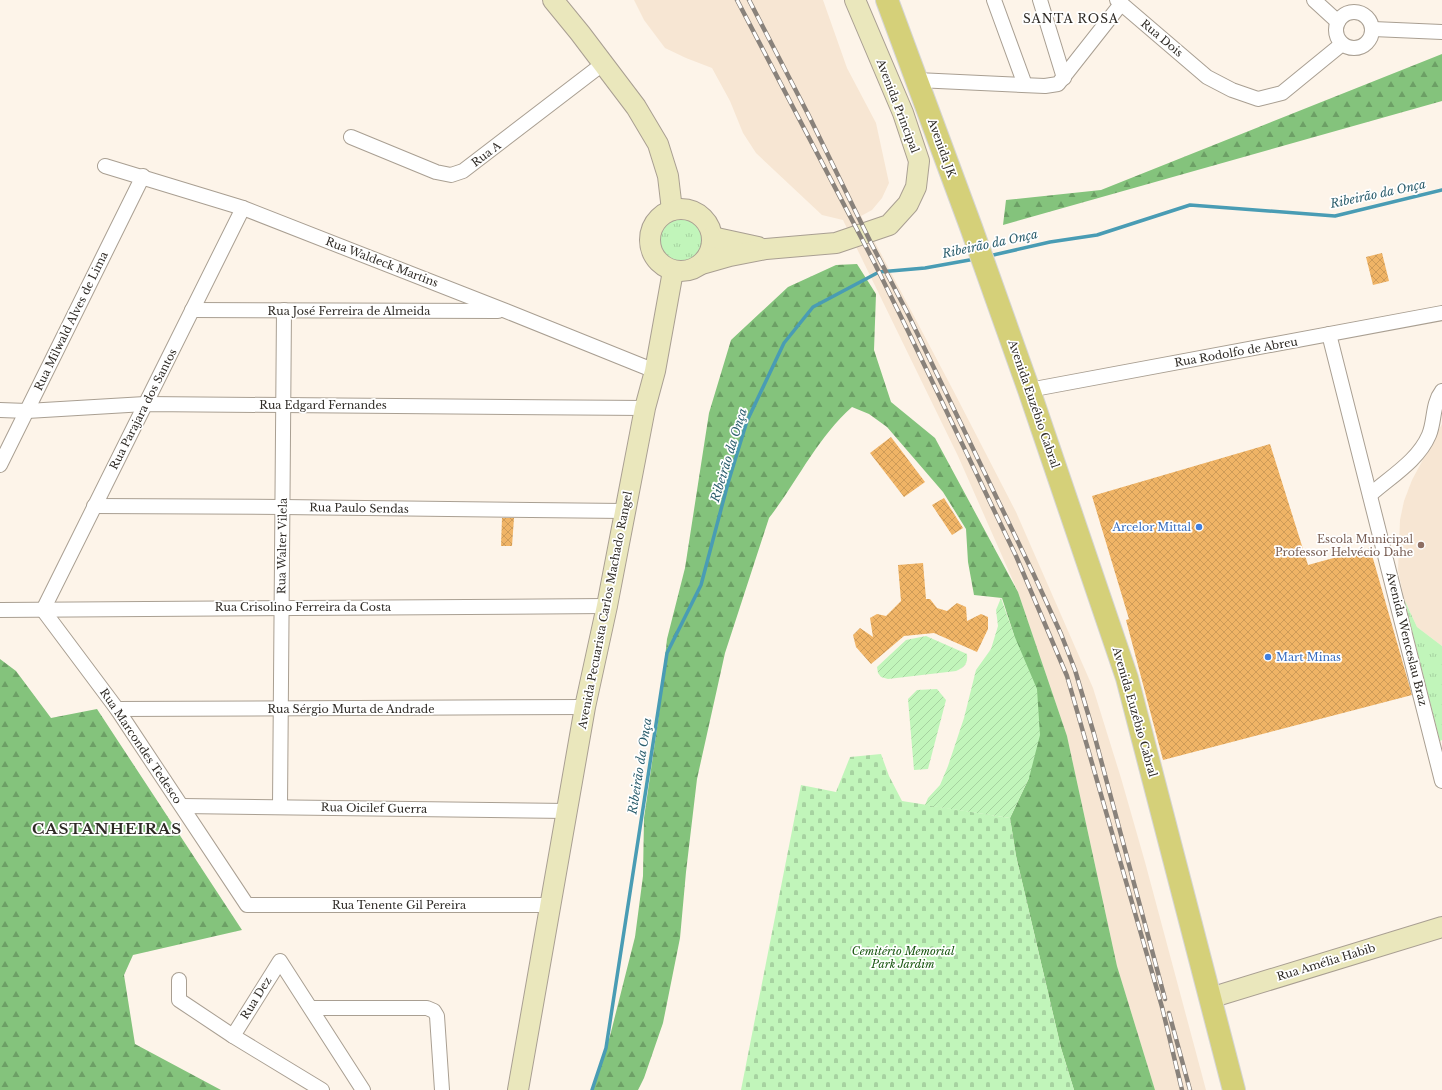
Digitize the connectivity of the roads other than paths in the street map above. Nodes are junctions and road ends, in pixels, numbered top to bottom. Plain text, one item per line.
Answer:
1 (553, 0) edge
2 (855, 0) edge
3 (886, 0) edge
4 (994, 0) edge
5 (1040, 0) edge
6 (1314, 0) edge
7 (1119, 2) edge
8 (1338, 22) junction
9 (1373, 29) junction
10 (1442, 32) edge
11 (1342, 44) junction
12 (604, 63) junction
13 (1064, 78) junction
14 (917, 80) junction
15 (1025, 85) junction
16 (351, 137) dead end
17 (105, 166) dead end
18 (143, 176) junction
19 (243, 208) junction
20 (672, 210) junction
21 (712, 237) junction
22 (766, 249) junction
23 (702, 264) junction
24 (673, 271) junction
25 (996, 296) joint
26 (192, 310) junction
27 (284, 310) junction
28 (506, 311) junction
29 (1442, 313) edge
30 (1329, 334) junction
31 (655, 371) junction
32 (1029, 390) junction
33 (1442, 391) edge
34 (145, 404) junction
35 (283, 404) junction
36 (645, 408) junction
37 (0, 410) edge
38 (27, 411) junction
39 (0, 465) edge
40 (1370, 495) junction
41 (94, 506) junction
42 (282, 507) junction
43 (624, 511) junction
44 (607, 606) junction
45 (282, 607) junction
46 (0, 610) edge
47 (43, 610) junction
48 (585, 707) junction
49 (116, 709) junction
50 (281, 709) junction
51 (1439, 751) edge
52 (1442, 782) edge
53 (182, 806) junction
54 (280, 806) junction
55 (567, 811) junction
56 (551, 905) junction
57 (247, 906) joint
58 (1442, 927) edge
59 (180, 980) dead end
60 (1210, 998) junction
61 (311, 1008) junction
62 (233, 1036) junction
63 (322, 1090) edge
64 (363, 1090) edge
65 (442, 1090) edge
66 (518, 1090) edge
67 (1234, 1090) edge

1 - 12 street
2 - 22 street, Avenida Principal
3 - 14 main road, Avenida JK
4 - 15 street
5 - 13 street
6 - 8 street
7 - 11 street, Rua Dois
7 - 13 street
8 - 9 street
8 - 11 street
9 - 10 street
9 - 11 street
12 - 16 street, Rua A
12 - 20 street
13 - 15 street
14 - 15 street
14 - 25 main road, Avenida JK
17 - 18 street, Rua Waldeck Martins
18 - 19 street, Rua Waldeck Martins
18 - 38 street, Rua Milwald Alves de Lima
19 - 26 street, Rua Parajara dos Santos
19 - 28 street, Rua Waldeck Martins
20 - 21 street
20 - 24 street
21 - 22 street, Avenida Principal
21 - 23 street
22 - 23 street, Avenida Principal
23 - 24 street
24 - 31 street, Avenida Pecuarista Carlos Machado Rangel
25 - 32 main road, Avenida Euzébio Cabral
26 - 27 street, Rua José Ferreira de Almeida
26 - 34 street, Rua Parajara dos Santos
27 - 28 street, Rua José Ferreira de Almeida
27 - 35 street, Rua Walter Vilela
28 - 31 street, Rua Waldeck Martins
29 - 30 street, Rua Rodolfo de Abreu
30 - 32 street, Rua Rodolfo de Abreu
30 - 40 street, Avenida Wenceslau Braz
31 - 36 street, Avenida Pecuarista Carlos Machado Rangel
32 - 60 main road, Avenida Euzébio Cabral
33 - 40 street
34 - 35 street, Rua Edgard Fernandes
34 - 38 street, Rua Edgard Fernandes
34 - 41 street, Rua Parajara dos Santos
35 - 36 street, Rua Edgard Fernandes
35 - 42 street, Rua Walter Vilela
36 - 43 street, Avenida Pecuarista Carlos Machado Rangel
37 - 38 street, Rua Edgard Fernandes
38 - 39 street, Rua Milwald Alves de Lima
40 - 51 street, Avenida Wenceslau Braz
41 - 42 street, Rua Paulo Sendas
41 - 47 street, Rua Parajara dos Santos
42 - 43 street, Rua Paulo Sendas
42 - 45 street, Rua Walter Vilela
43 - 44 street, Avenida Pecuarista Carlos Machado Rangel
44 - 45 street, Rua Crisolino Ferreira da Costa
44 - 48 street, Avenida Pecuarista Carlos Machado Rangel
45 - 47 street, Rua Crisolino Ferreira da Costa
45 - 50 street, Rua Walter Vilela
46 - 47 street, Rua Crisolino Ferreira da Costa
47 - 49 street, Rua Marcondes Tedesco
48 - 50 street, Rua Sérgio Murta de Andrade
48 - 55 street, Avenida Pecuarista Carlos Machado Rangel
49 - 50 street, Rua Sérgio Murta de Andrade
49 - 53 street, Rua Marcondes Tedesco
50 - 54 street, Rua Walter Vilela
51 - 52 street, Avenida Wenceslau Braz
53 - 54 street, Rua Oicilef Guerra
53 - 57 street, Rua Marcondes Tedesco
54 - 55 street, Rua Oicilef Guerra
55 - 56 street, Avenida Pecuarista Carlos Machado Rangel
56 - 57 street, Rua Tenente Gil Pereira
56 - 66 street, Avenida Pecuarista Carlos Machado Rangel
58 - 60 street, Rua Amélia Habib
59 - 62 street
60 - 67 main road, Avenida Euzébio Cabral
61 - 62 street, Rua Dez
61 - 64 street
61 - 65 street
62 - 63 street

